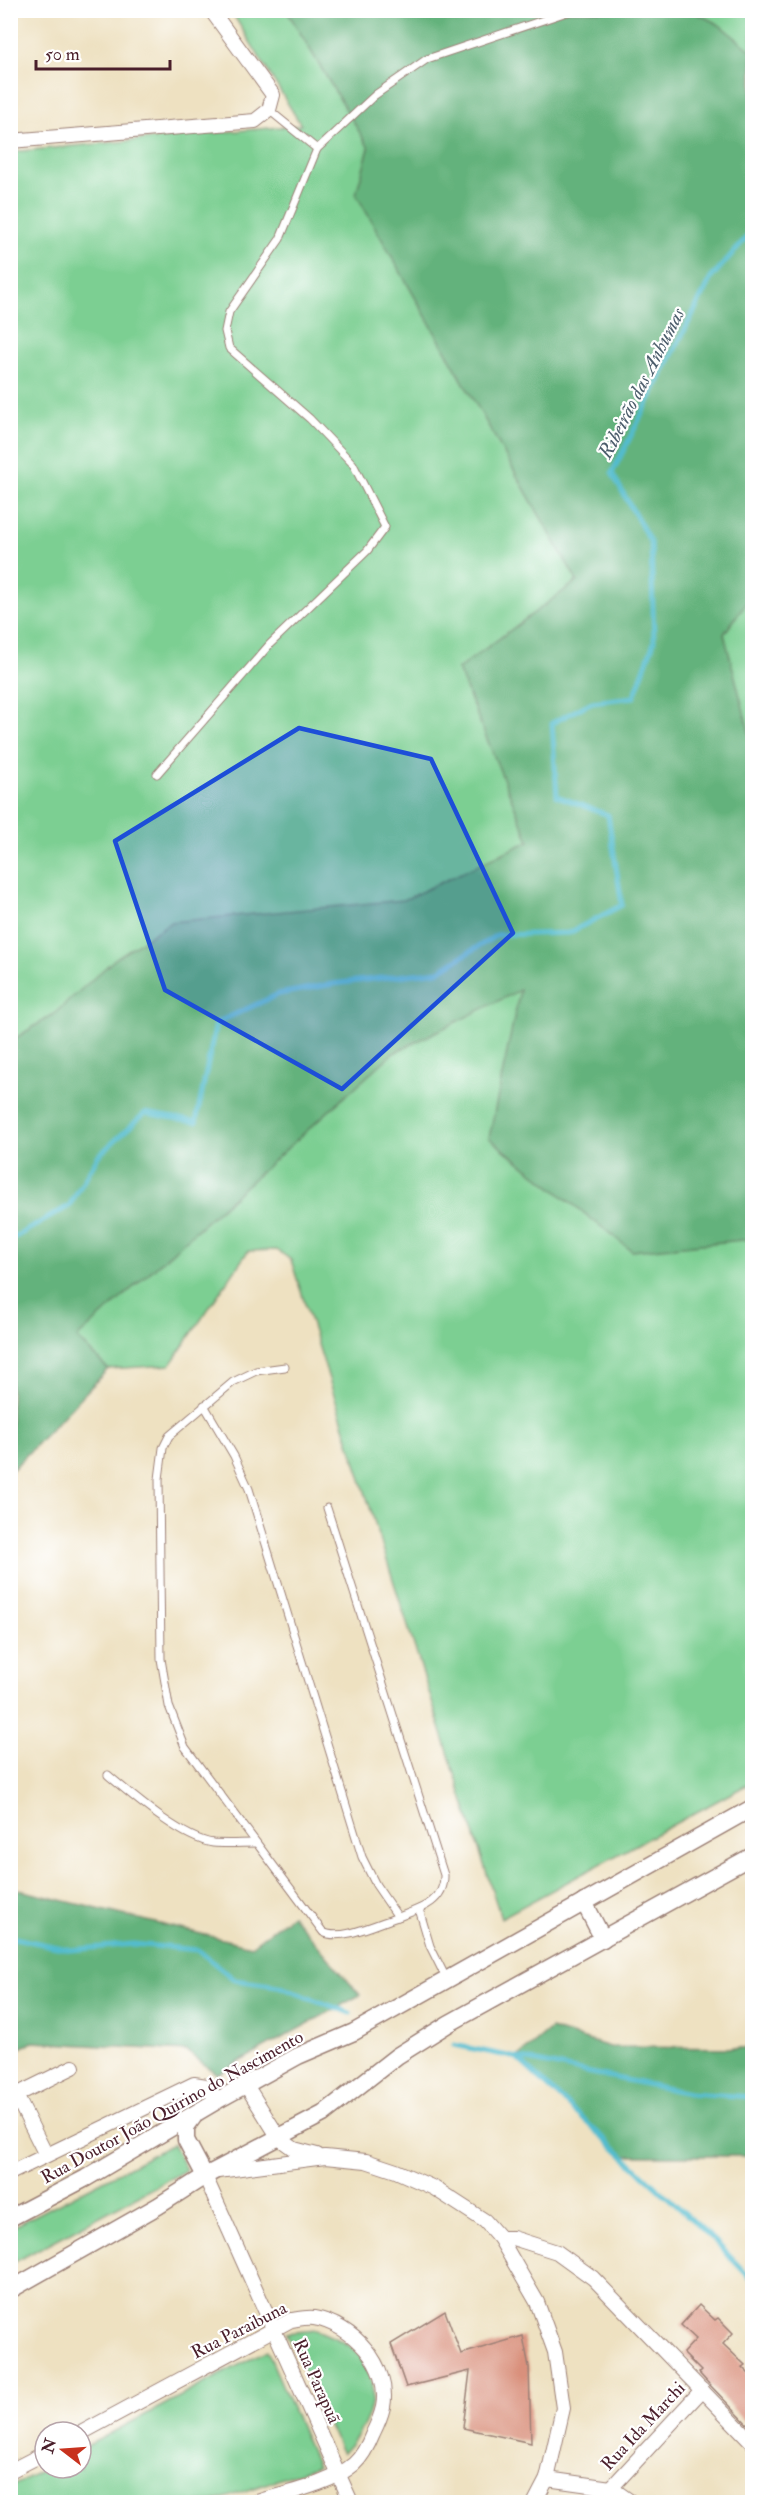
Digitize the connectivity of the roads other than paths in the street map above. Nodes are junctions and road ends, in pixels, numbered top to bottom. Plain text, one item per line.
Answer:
1 (211, 10) edge
2 (573, 10) edge
3 (269, 110) junction
4 (10, 141) edge
5 (317, 149) junction
6 (157, 774) dead end
7 (285, 1366) dead end
8 (204, 1405) junction
9 (327, 1508) dead end
10 (108, 1775) dead end
11 (753, 1808) edge
12 (256, 1843) junction
13 (753, 1857) edge
14 (584, 1902) junction
15 (419, 1909) junction
16 (398, 1917) junction
17 (603, 1939) junction
18 (446, 1978) junction
19 (73, 2067) dead end
20 (246, 2085) junction
21 (13, 2096) edge
22 (218, 2100) junction
23 (195, 2115) junction
24 (279, 2138) junction
25 (46, 2155) junction
26 (325, 2157) junction
27 (10, 2173) edge
28 (211, 2174) junction
29 (10, 2218) edge
30 (500, 2238) junction
31 (10, 2290) edge
32 (274, 2330) junction
33 (702, 2390) junction
34 (93, 2427) edge
35 (753, 2442) edge
36 (33, 2459) edge
37 (10, 2471) edge
38 (339, 2475) junction
39 (547, 2480) junction
40 (611, 2488) junction
41 (256, 2502) edge
42 (351, 2502) edge
43 (535, 2502) edge
44 (631, 2502) edge

1 - 3 street
2 - 5 lane
3 - 4 street
3 - 5 lane
5 - 6 lane
7 - 8 lane
8 - 12 lane
8 - 16 lane
9 - 15 lane
10 - 12 lane
11 - 14 street, Rua Doutor João Quirino do Nascimento
12 - 16 lane
13 - 17 street
14 - 17 street
14 - 18 street, Rua Doutor João Quirino do Nascimento
15 - 16 lane
15 - 18 lane
17 - 24 street
18 - 20 street, Rua Doutor João Quirino do Nascimento
19 - 21 street
20 - 22 street, Rua Doutor João Quirino do Nascimento
20 - 24 street
21 - 25 street
22 - 23 street, Rua Doutor João Quirino do Nascimento
22 - 25 street
23 - 28 street
23 - 29 street, Rua Doutor João Quirino do Nascimento
24 - 26 street
24 - 28 street
25 - 27 street
26 - 28 street
26 - 30 street
28 - 31 street
28 - 32 street, Rua Parapuã
30 - 33 street
30 - 39 street
32 - 34 street, Rua Paraibuna
32 - 38 street, Rua Parapuã
32 - 38 street, Rua Paraibuna
33 - 35 street
33 - 40 street, Rua Ida Marchi
36 - 37 street
38 - 41 street, Rua Paraibuna
38 - 42 street, Rua Parapuã
39 - 40 street
39 - 43 street
40 - 44 street

